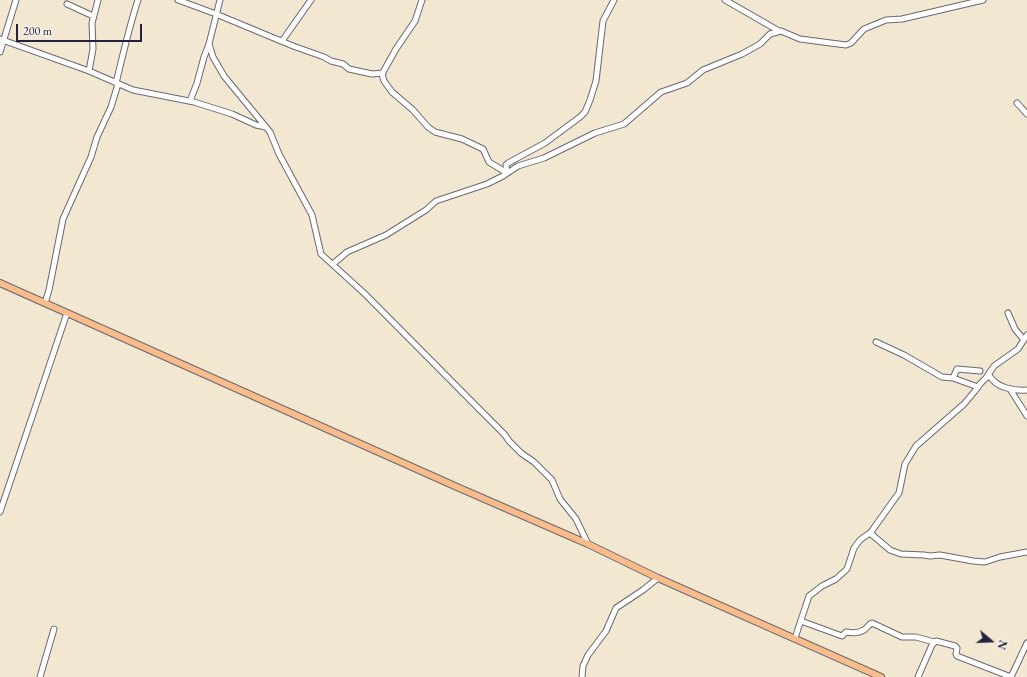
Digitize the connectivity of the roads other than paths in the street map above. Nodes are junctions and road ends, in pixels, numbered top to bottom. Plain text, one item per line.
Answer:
1 (16, 0) edge
2 (98, 0) edge
3 (138, 0) edge
4 (178, 0) edge
5 (220, 0) edge
6 (311, 0) edge
7 (422, 0) edge
8 (614, 0) edge
9 (725, 0) edge
10 (983, 0) edge
11 (66, 4) dead end
12 (216, 14) junction
13 (94, 16) junction
14 (779, 31) junction
15 (2, 40) edge
16 (282, 41) junction
17 (209, 44) junction
18 (0, 52) edge
19 (89, 71) junction
20 (383, 73) junction
21 (117, 83) junction
22 (190, 101) junction
23 (1017, 103) dead end
24 (1027, 114) edge
25 (266, 127) junction
26 (507, 173) junction
27 (333, 264) junction
28 (0, 283) edge
29 (45, 303) junction
30 (67, 313) junction
31 (1008, 313) dead end
32 (1026, 337) edge
33 (876, 342) dead end
34 (980, 371) dead end
35 (989, 375) junction
36 (953, 378) junction
37 (978, 387) junction
38 (1010, 389) junction
39 (1027, 390) edge
40 (1027, 416) edge
41 (0, 512) edge
42 (870, 533) junction
43 (588, 544) junction
44 (1027, 552) edge
45 (658, 578) junction
46 (801, 621) junction
47 (54, 629) dead end
48 (795, 638) junction
49 (934, 642) junction
50 (1027, 643) edge
51 (1024, 655) edge
52 (40, 677) edge
53 (582, 677) edge
54 (881, 677) edge
55 (918, 677) edge

1 - 15 street
2 - 13 street
3 - 21 street
4 - 12 street
5 - 12 street
6 - 16 street
7 - 20 street
8 - 26 street
9 - 14 street
10 - 14 street
11 - 13 street
12 - 16 street
12 - 17 street
13 - 19 street
14 - 26 street
15 - 18 street
15 - 19 street
16 - 20 street
17 - 22 street
17 - 25 street
19 - 21 street
20 - 26 street
21 - 22 street
21 - 29 street
22 - 25 street
23 - 24 street
25 - 27 street
26 - 27 street
27 - 43 street
28 - 29 main road
29 - 30 main road
30 - 41 street
30 - 43 main road
31 - 32 street
32 - 35 street
33 - 36 street
34 - 36 street
35 - 37 street
35 - 38 street
36 - 37 street
37 - 42 street
38 - 39 street
38 - 40 street
42 - 44 street
42 - 46 street
43 - 45 main road
45 - 48 main road
45 - 53 street
46 - 48 street
46 - 49 street
47 - 52 street
48 - 54 main road
49 - 51 street
49 - 55 street
50 - 51 street

